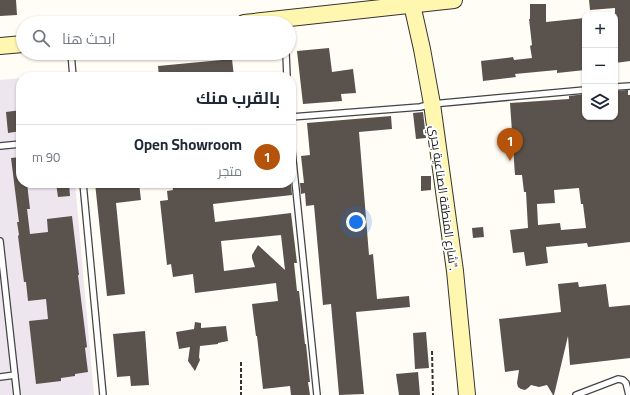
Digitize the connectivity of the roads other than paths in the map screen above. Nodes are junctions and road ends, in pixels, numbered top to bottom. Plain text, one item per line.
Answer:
1 (454, 0) edge
2 (411, 2) edge
3 (296, 19) edge
4 (16, 45) edge
5 (0, 46) edge
6 (72, 60) edge
7 (286, 60) edge
8 (73, 72) edge
9 (287, 72) edge
10 (630, 86) edge
11 (618, 87) edge
12 (582, 90) edge
13 (432, 104) junction
14 (296, 117) edge
15 (16, 144) edge
16 (0, 146) edge
17 (83, 188) edge
18 (296, 188) edge
19 (0, 241) edge
20 (15, 376) junction
21 (0, 377) edge
22 (587, 393) edge
23 (17, 395) edge
24 (103, 395) edge
25 (317, 395) edge
26 (467, 395) edge
27 (576, 395) edge
28 (629, 395) edge

1 - 2 street
2 - 3 street
2 - 13 street, شارع المنطقة الصناعية بحري".
4 - 5 street
6 - 8 lane
7 - 9 lane
10 - 11 lane
12 - 13 lane
13 - 14 lane
13 - 26 street, شارع المنطقة الصناعية بحري".
15 - 16 lane
17 - 24 lane
18 - 25 lane
19 - 20 lane
20 - 21 lane
20 - 23 lane
22 - 27 lane
22 - 28 lane

